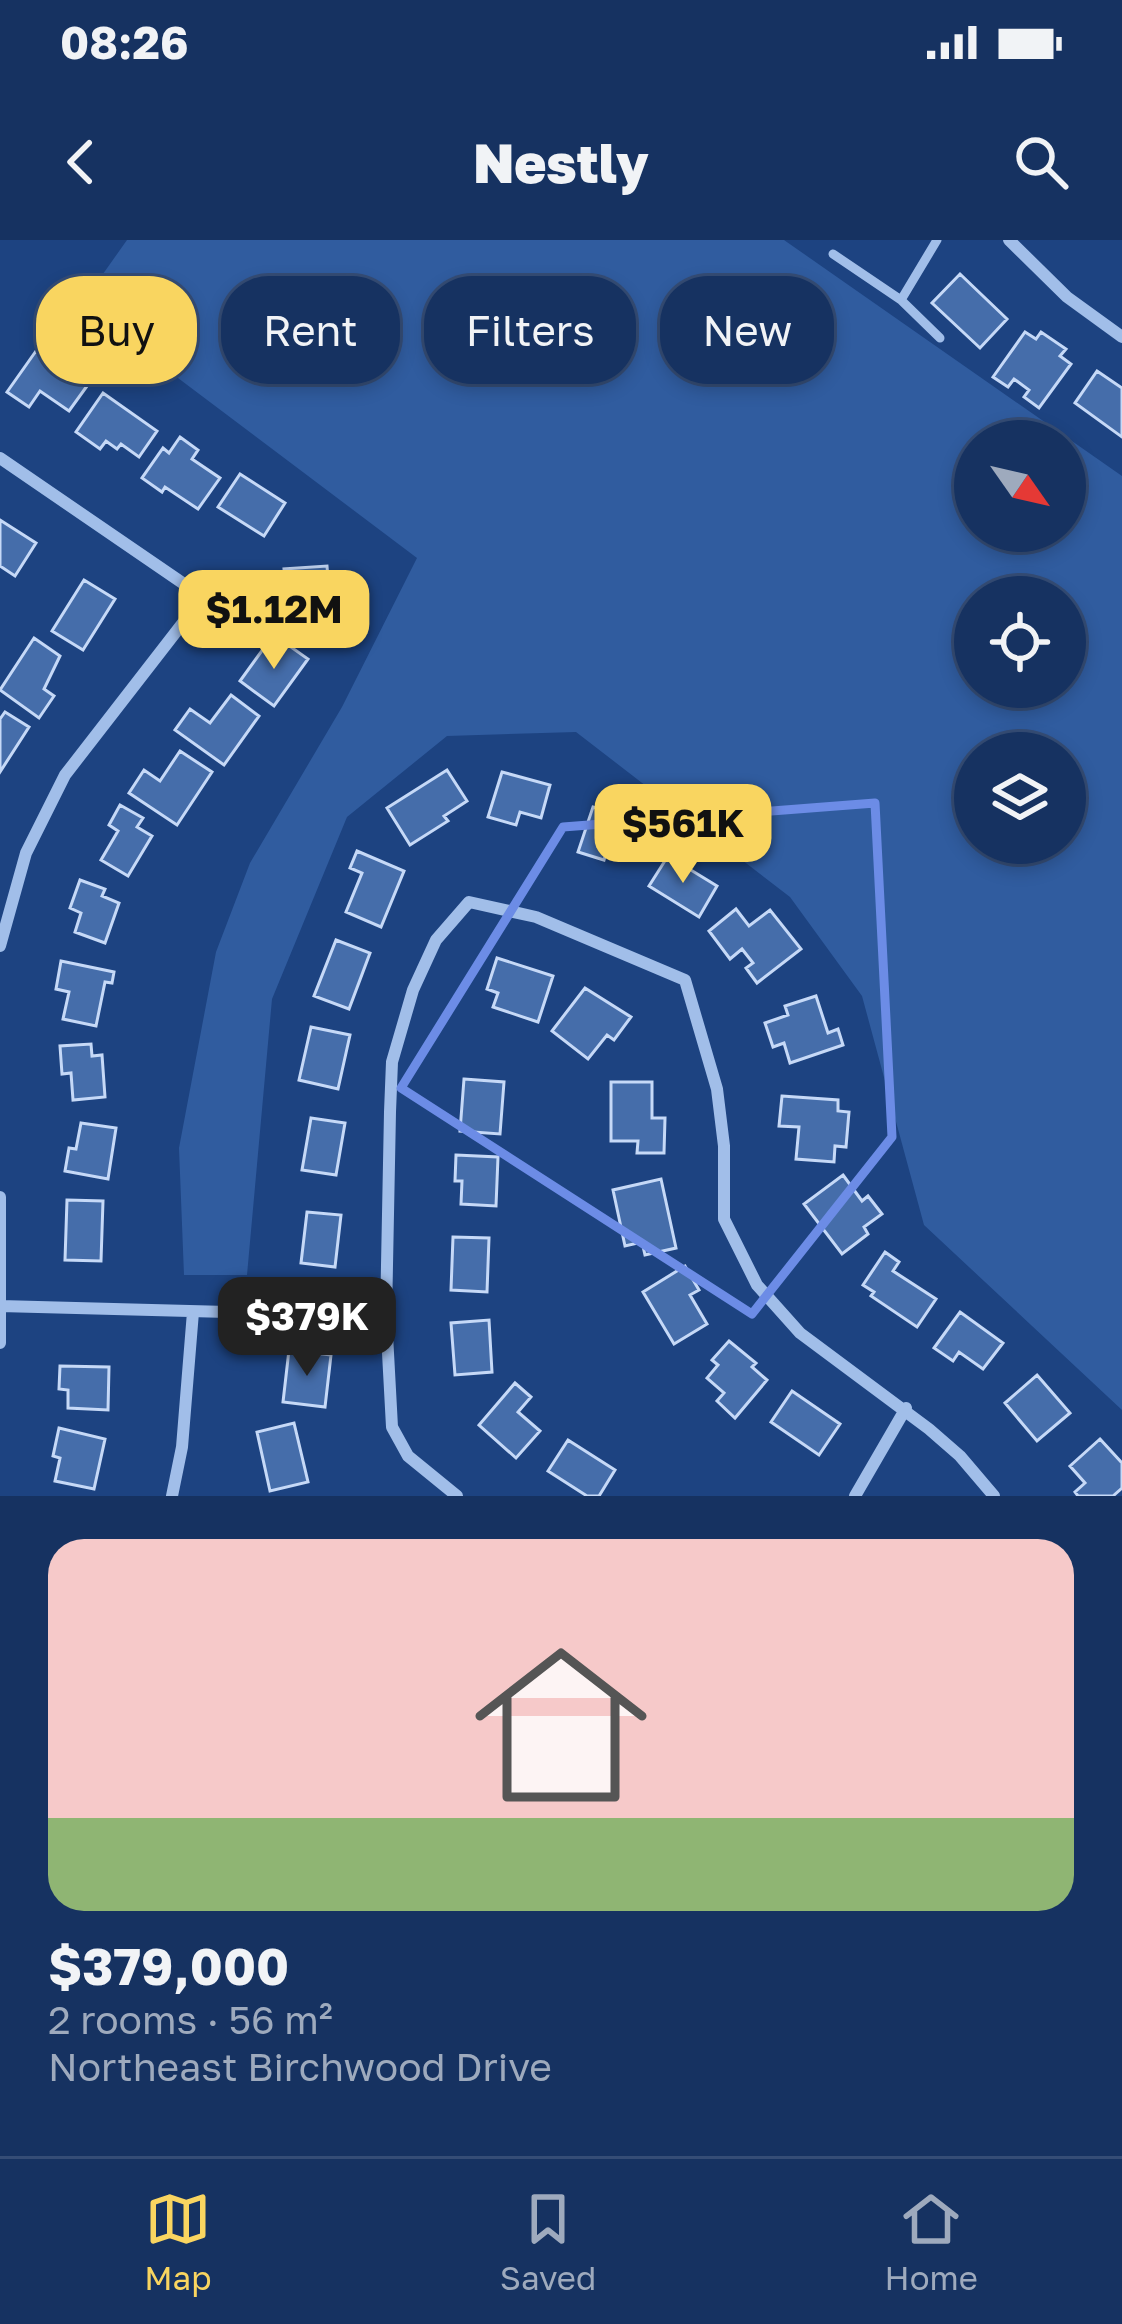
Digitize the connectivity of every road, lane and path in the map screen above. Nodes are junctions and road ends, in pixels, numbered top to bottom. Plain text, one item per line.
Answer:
1 (937, 240) edge
2 (1009, 240) edge
3 (833, 254) dead end
4 (901, 300) junction
5 (1122, 337) edge
6 (940, 338) dead end
7 (0, 458) edge
8 (0, 946) edge
9 (0, 1196) edge
10 (1, 1306) edge
11 (193, 1312) junction
12 (386, 1316) junction
13 (0, 1342) edge
14 (906, 1408) junction
15 (172, 1496) edge
16 (457, 1496) edge
17 (855, 1496) edge
18 (994, 1496) edge

1 - 4 lane
2 - 5 street
3 - 4 lane
4 - 6 lane
7 - 8 street
9 - 10 street
10 - 11 street
10 - 13 street
11 - 12 street
11 - 15 street
12 - 14 street
12 - 16 street
14 - 17 street
14 - 18 street

